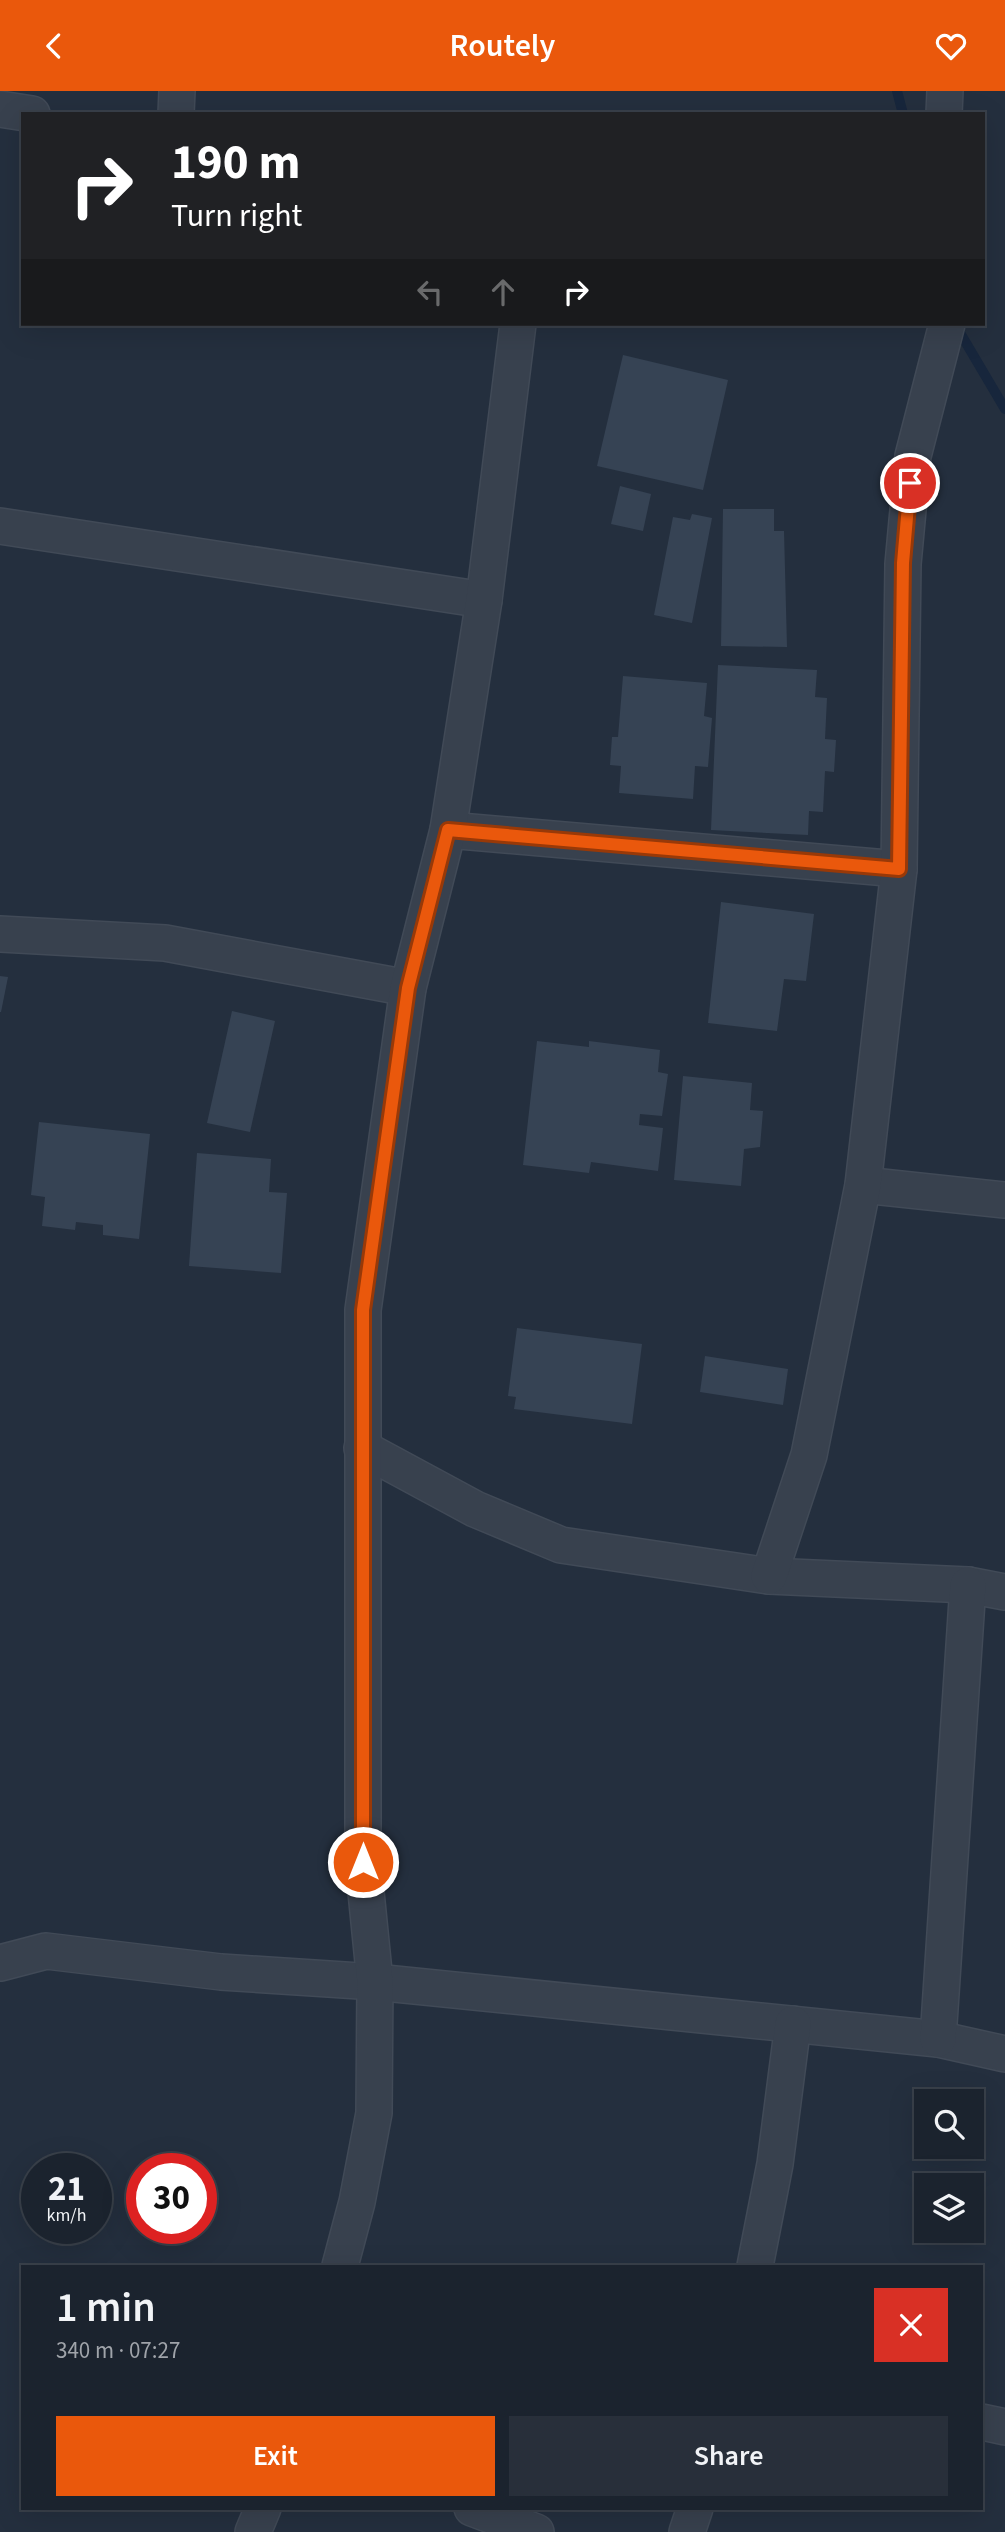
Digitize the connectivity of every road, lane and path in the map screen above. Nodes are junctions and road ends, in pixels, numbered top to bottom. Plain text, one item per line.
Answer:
1 (177, 91) edge
2 (945, 91) edge
3 (0, 109) edge
4 (21, 112) edge
5 (176, 112) edge
6 (944, 112) edge
7 (518, 326) edge
8 (946, 326) edge
9 (0, 526) edge
10 (484, 600) junction
11 (448, 830) junction
12 (899, 869) junction
13 (0, 934) edge
14 (408, 988) junction
15 (863, 1185) junction
16 (1005, 1200) edge
17 (362, 1448) junction
18 (769, 1576) junction
19 (968, 1585) junction
20 (1005, 1592) edge
21 (0, 1963) edge
22 (375, 1982) junction
23 (793, 2024) junction
24 (938, 2039) junction
25 (1005, 2054) edge
26 (340, 2265) edge
27 (755, 2265) edge
28 (983, 2422) edge
29 (1005, 2427) edge
30 (262, 2510) edge
31 (477, 2510) edge
32 (694, 2510) edge
33 (253, 2532) edge
34 (536, 2532) edge
35 (687, 2532) edge

1 - 5 street
2 - 6 street
3 - 4 street
7 - 10 street
8 - 12 street
9 - 10 street
10 - 11 street
11 - 12 street
11 - 14 street
12 - 15 street
13 - 14 street
14 - 17 street
15 - 16 street
15 - 18 street
17 - 18 street
17 - 22 street
18 - 19 street
19 - 20 street
19 - 24 street
21 - 22 street
22 - 23 street
22 - 26 street
23 - 24 street
23 - 27 street
24 - 25 street
28 - 29 street
30 - 33 street
31 - 34 street
32 - 35 street

